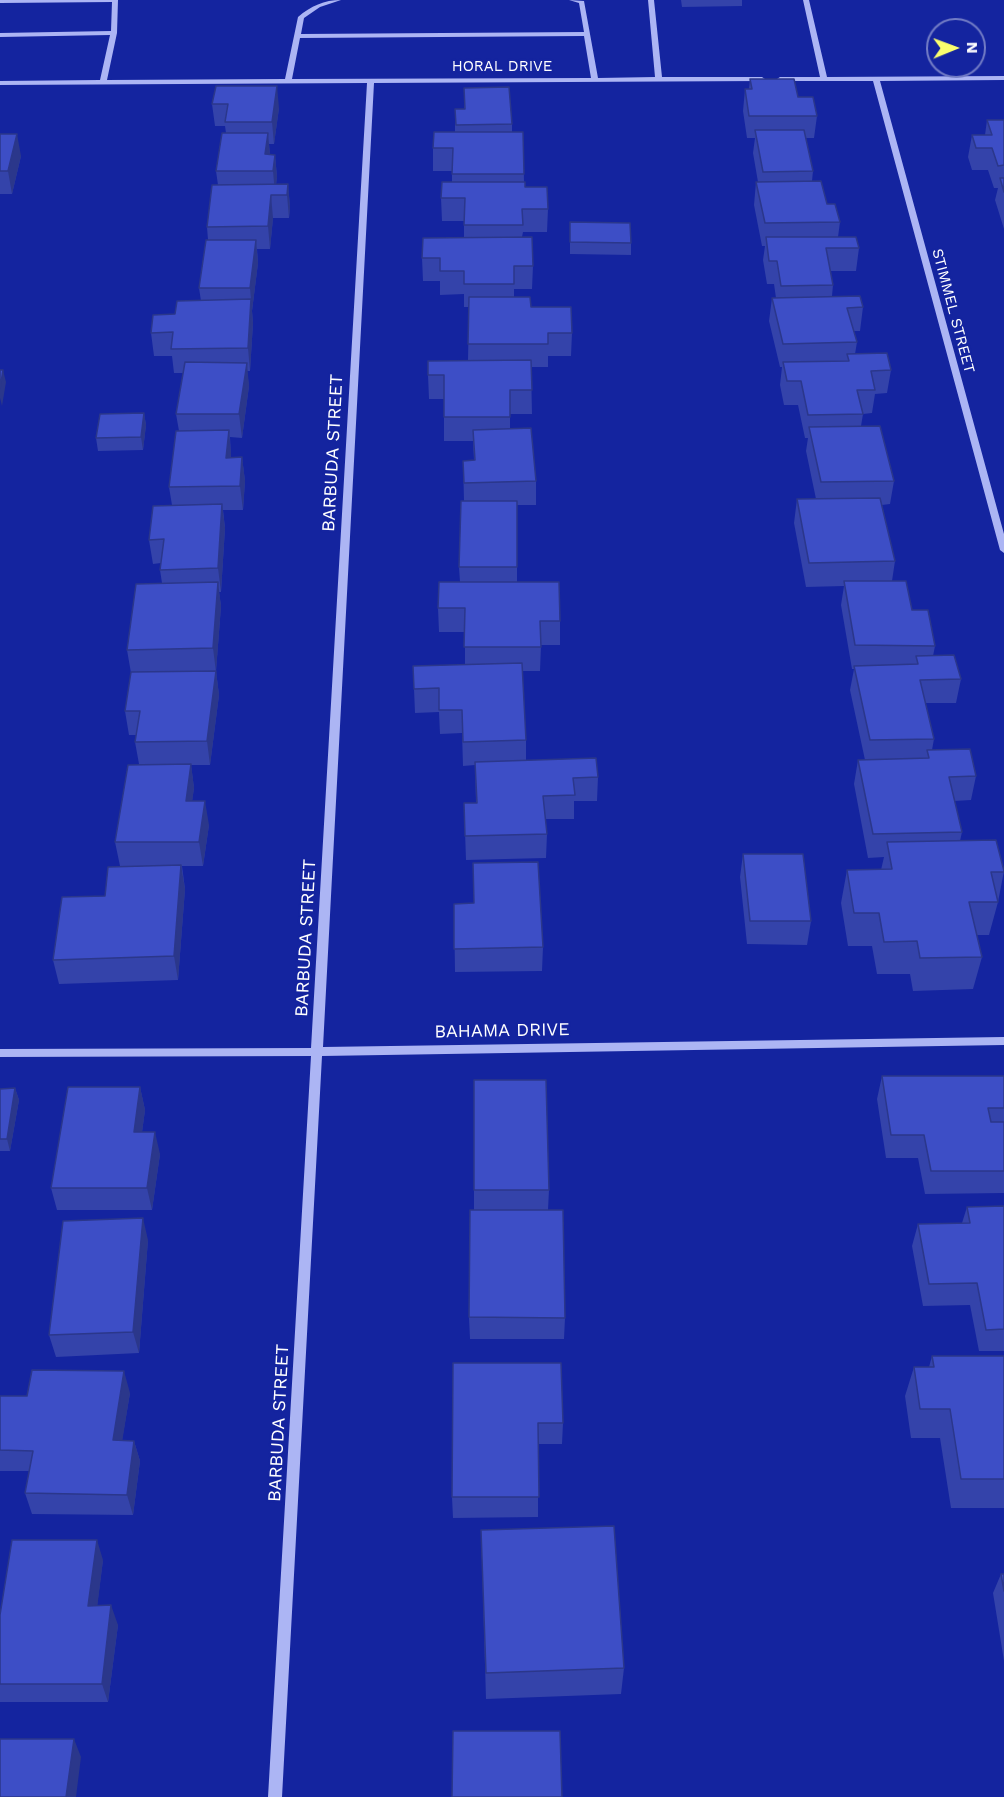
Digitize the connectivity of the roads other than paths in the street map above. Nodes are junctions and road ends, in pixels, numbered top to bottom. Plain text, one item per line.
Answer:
1 (111, 0) edge
2 (115, 0) edge
3 (338, 0) edge
4 (572, 0) edge
5 (651, 0) edge
6 (806, 0) edge
7 (0, 1) edge
8 (114, 33) junction
9 (588, 34) junction
10 (0, 35) edge
11 (297, 36) junction
12 (876, 78) junction
13 (1004, 78) edge
14 (765, 79) edge
15 (777, 79) edge
16 (824, 79) junction
17 (595, 80) junction
18 (659, 80) junction
19 (288, 81) junction
20 (371, 81) junction
21 (0, 83) edge
22 (103, 83) junction
23 (1004, 550) edge
24 (1004, 1041) edge
25 (316, 1052) junction
26 (0, 1053) edge
27 (275, 1797) edge

1 - 7 street
2 - 8 street
3 - 11 street
4 - 9 street
5 - 18 street
6 - 16 street
8 - 10 street
8 - 22 street
9 - 11 street
9 - 17 street
11 - 19 street
12 - 13 street
12 - 16 street
12 - 23 street, STIMMEL STREET
14 - 18 street, HORAL DRIVE
15 - 16 street
17 - 18 street, HORAL DRIVE
17 - 20 street, HORAL DRIVE
19 - 20 street, HORAL DRIVE
19 - 22 street, HORAL DRIVE
20 - 25 street, BARBUDA STREET
21 - 22 street, HORAL DRIVE
24 - 25 street, BAHAMA DRIVE
25 - 26 street, BAHAMA DRIVE
25 - 27 street, BARBUDA STREET

